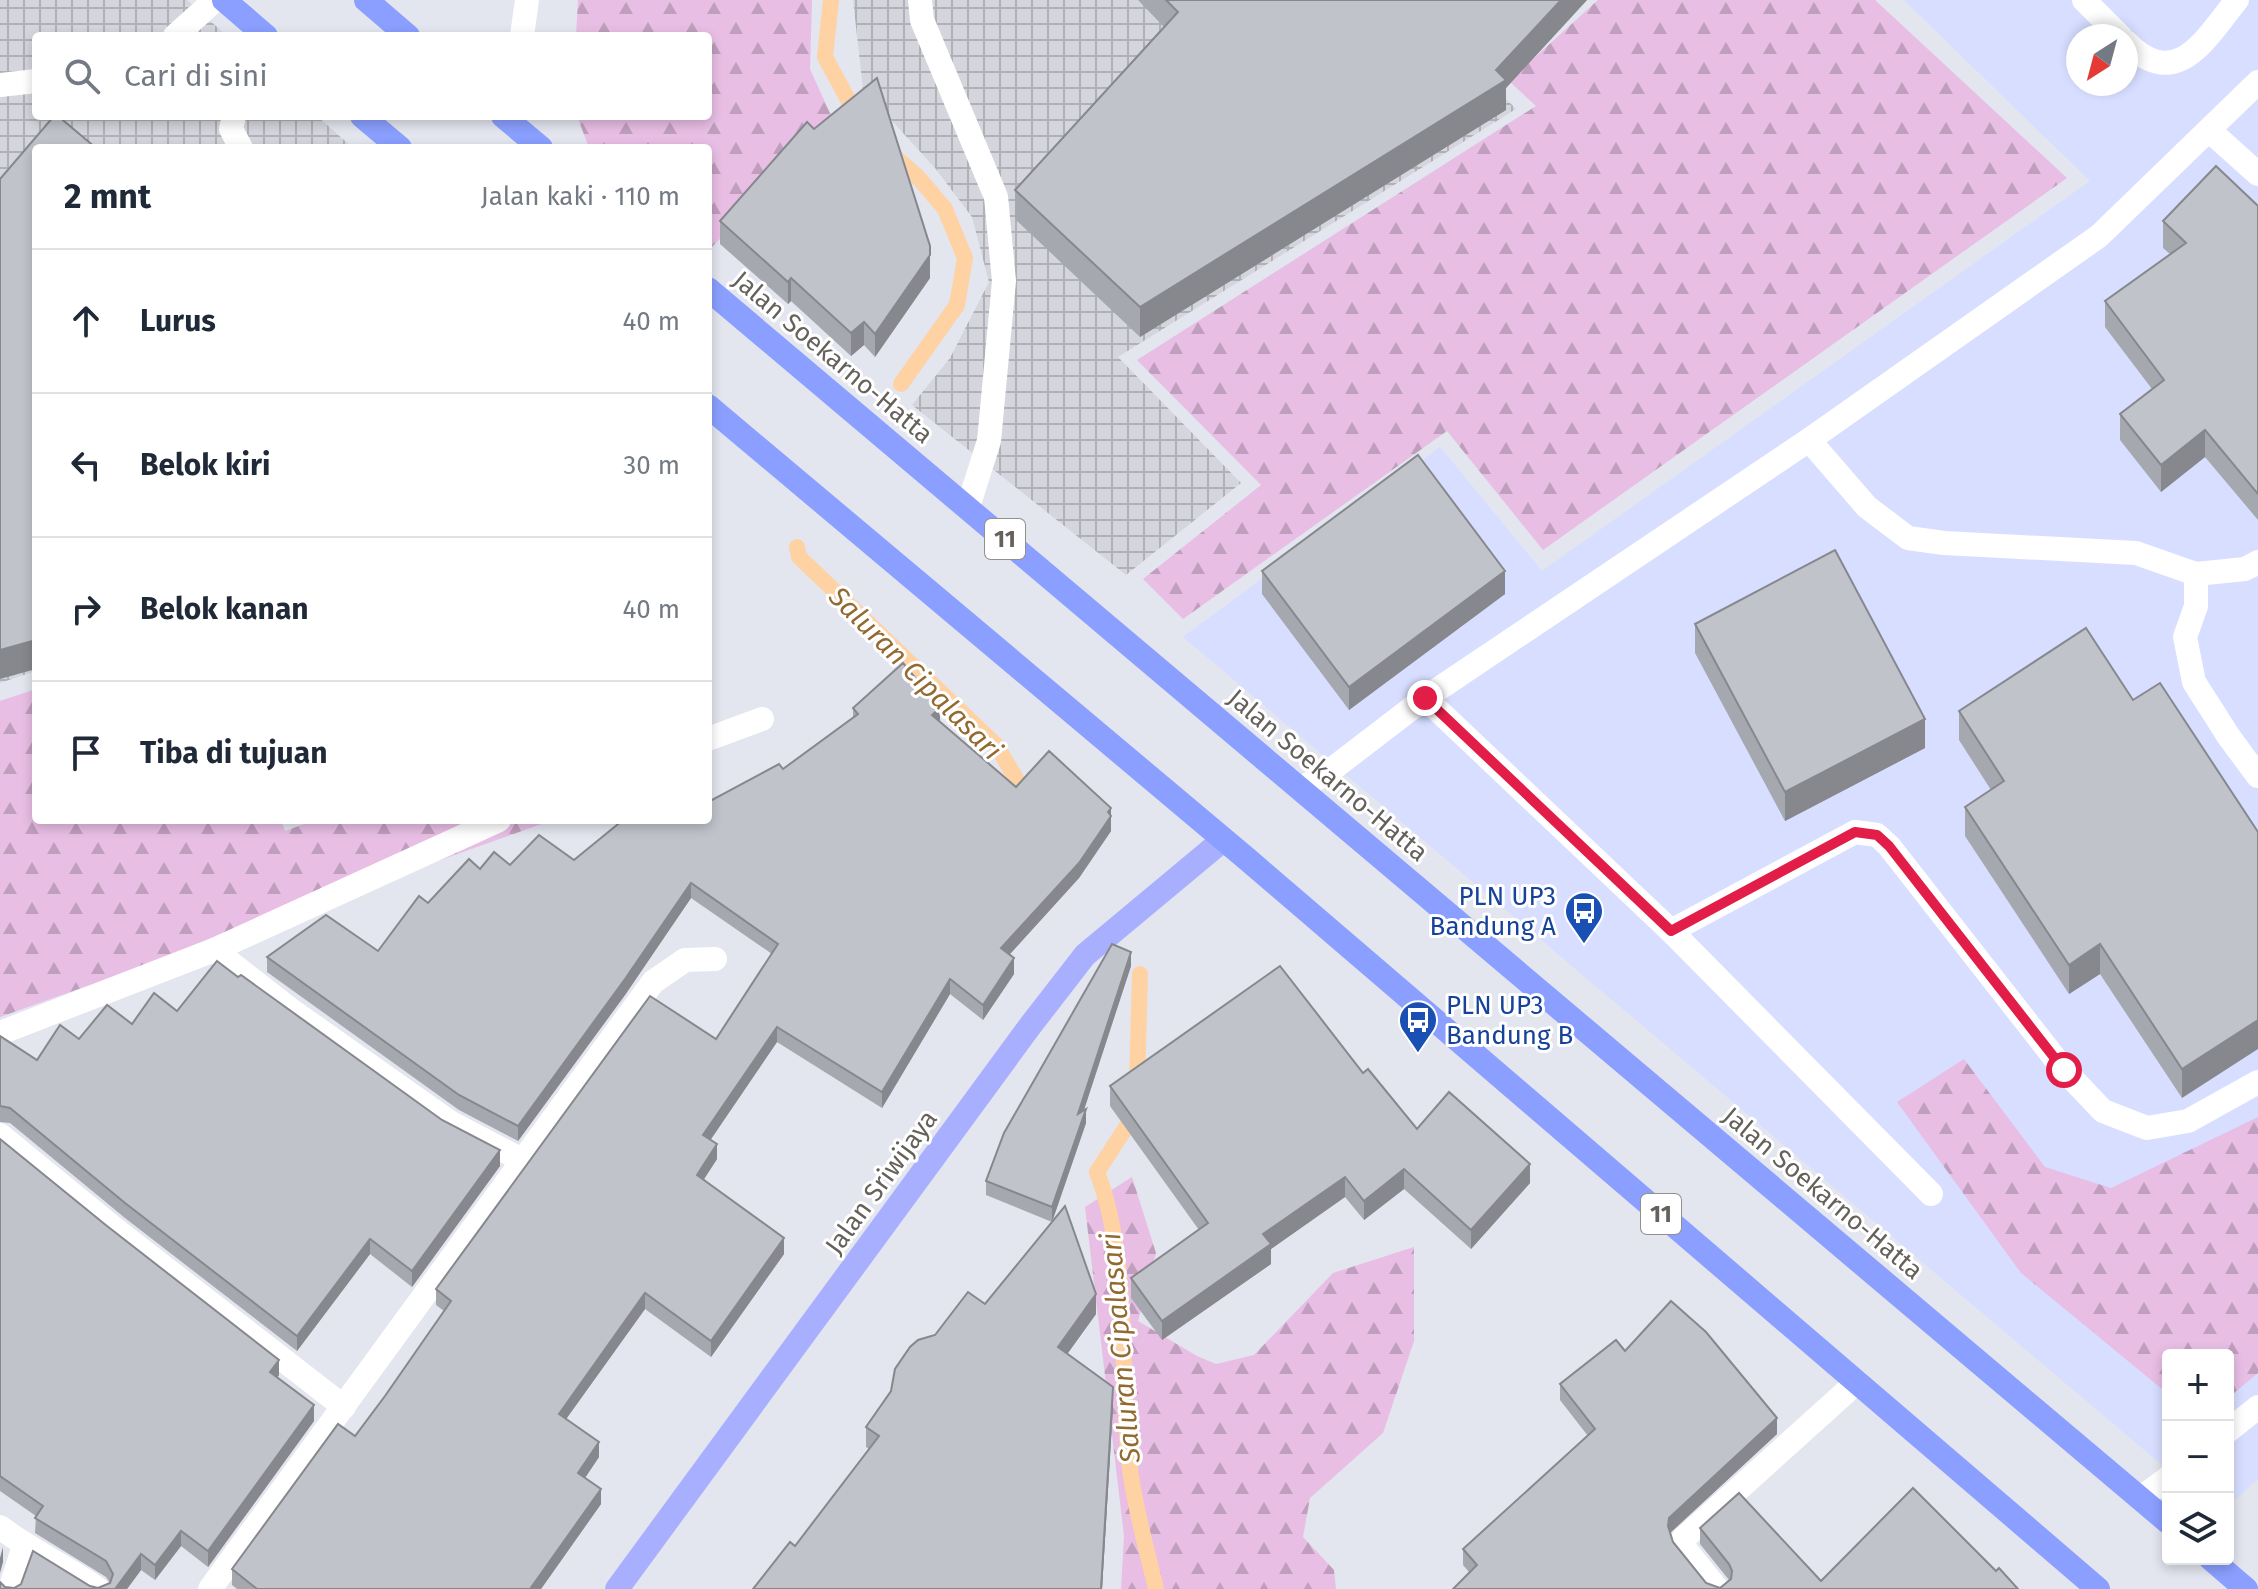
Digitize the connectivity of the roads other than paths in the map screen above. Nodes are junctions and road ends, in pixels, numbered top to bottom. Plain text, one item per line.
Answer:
1 (215, 0) edge
2 (224, 0) edge
3 (366, 0) edge
4 (527, 0) edge
5 (920, 0) edge
6 (2084, 0) edge
7 (2237, 0) edge
8 (2108, 24) edge
9 (179, 32) edge
10 (261, 32) edge
11 (403, 32) edge
12 (523, 32) edge
13 (2138, 54) edge
14 (32, 81) edge
15 (2258, 82) edge
16 (0, 85) edge
17 (233, 120) edge
18 (367, 120) edge
19 (511, 120) edge
20 (2210, 131) junction
21 (239, 144) edge
22 (395, 144) edge
23 (537, 144) edge
24 (2258, 174) edge
25 (712, 292) edge
26 (712, 409) edge
27 (1809, 440) junction
28 (968, 507) junction
29 (2258, 562) edge
30 (2196, 574) junction
31 (1425, 698) junction
32 (762, 719) dead end
33 (712, 738) edge
34 (2258, 776) edge
35 (1301, 789) junction
36 (490, 824) edge
37 (1223, 840) junction
38 (1671, 931) junction
39 (214, 950) junction
40 (715, 959) dead end
41 (0, 1033) edge
42 (2258, 1082) edge
43 (0, 1135) edge
44 (522, 1160) junction
45 (1931, 1194) dead end
46 (1857, 1382) junction
47 (344, 1407) junction
48 (2258, 1407) edge
49 (2234, 1426) edge
50 (2162, 1482) edge
51 (2141, 1498) junction
52 (2162, 1517) edge
53 (0, 1527) edge
54 (24, 1546) junction
55 (2218, 1565) edge
56 (10, 1589) edge
57 (98, 1589) edge
58 (210, 1589) edge
59 (617, 1589) edge
60 (1717, 1589) edge
61 (2098, 1589) edge
62 (2246, 1589) edge

1 - 9 street
2 - 10 highway
3 - 11 highway
4 - 12 street
5 - 28 street
6 - 8 street
7 - 13 street
14 - 16 street
15 - 20 street
17 - 21 street
18 - 22 highway
19 - 23 highway
20 - 24 street
20 - 27 street
25 - 28 highway, Jalan Soekarno-Hatta / 11
26 - 37 highway, 11
27 - 30 street
27 - 31 street
28 - 35 highway, Jalan Soekarno-Hatta / 11
29 - 30 street
30 - 34 street
31 - 35 street
31 - 38 street
32 - 33 street
35 - 51 highway, Jalan Soekarno-Hatta / 11
36 - 39 street
37 - 46 highway, 11
37 - 59 main road, Jalan Sriwijaya
38 - 42 street
38 - 45 street
39 - 41 street
39 - 44 street
40 - 44 street
43 - 47 street
44 - 47 street
46 - 60 street
46 - 61 highway, 11
47 - 58 street
48 - 49 street
50 - 51 street
51 - 52 highway, Jalan Soekarno-Hatta / 11
53 - 54 street
54 - 56 street
54 - 57 street
55 - 62 highway

